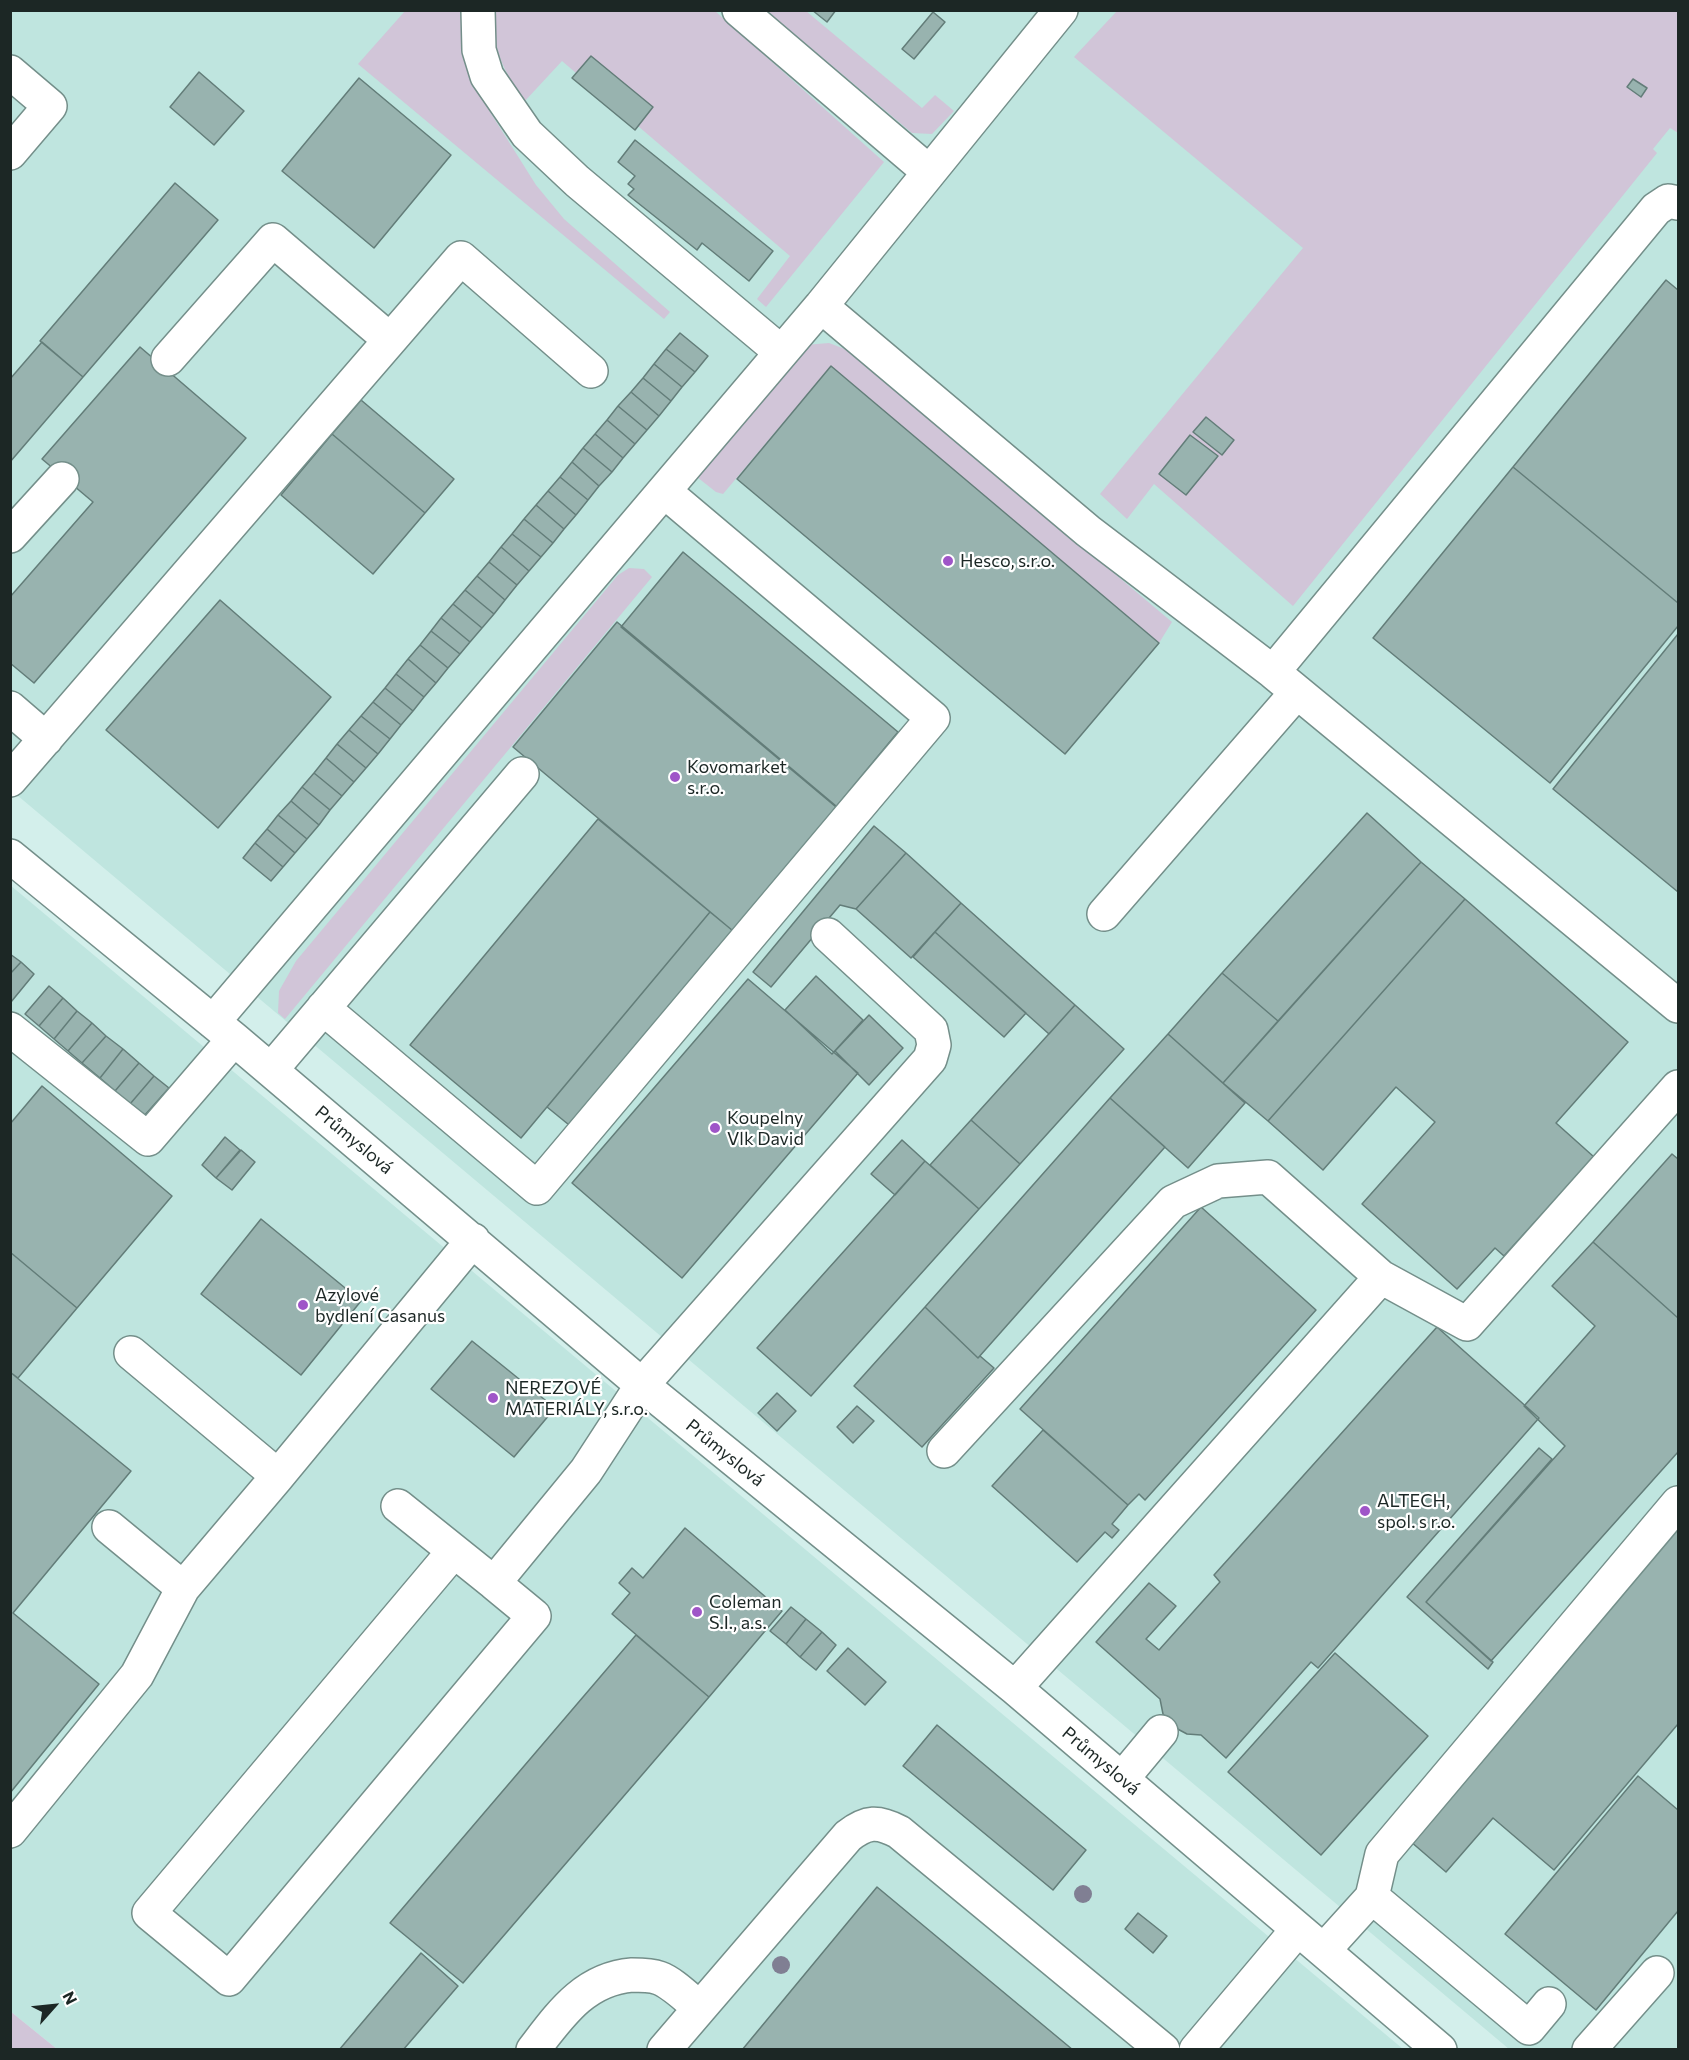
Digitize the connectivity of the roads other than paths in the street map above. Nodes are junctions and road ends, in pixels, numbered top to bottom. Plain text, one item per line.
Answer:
1 (478, 10) edge
2 (739, 10) edge
3 (1061, 10) edge
4 (10, 72) edge
5 (10, 153) edge
6 (929, 172) junction
7 (1678, 203) edge
8 (821, 306) junction
9 (390, 340) junction
10 (781, 352) junction
11 (168, 359) dead end
12 (591, 371) dead end
13 (62, 479) dead end
14 (664, 490) junction
15 (10, 536) edge
16 (1285, 682) junction
17 (10, 708) edge
18 (46, 739) junction
19 (522, 774) dead end
20 (10, 780) edge
21 (10, 856) edge
22 (1104, 914) dead end
23 (828, 935) dead end
24 (1678, 1006) edge
25 (323, 1008) junction
26 (10, 1029) edge
27 (224, 1030) junction
28 (271, 1070) junction
29 (1678, 1087) edge
30 (472, 1240) junction
31 (1381, 1276) junction
32 (131, 1353) dead end
33 (642, 1385) junction
34 (944, 1451) dead end
35 (278, 1476) junction
36 (1678, 1503) edge
37 (398, 1506) dead end
38 (109, 1527) dead end
39 (454, 1551) junction
40 (494, 1583) junction
41 (183, 1588) junction
42 (1015, 1688) junction
43 (1161, 1732) dead end
44 (1122, 1779) junction
45 (10, 1832) edge
46 (1372, 1896) junction
47 (1298, 1929) junction
48 (1324, 1950) junction
49 (1657, 1973) dead end
50 (1549, 2004) dead end
51 (700, 2008) junction
52 (533, 2049) edge
53 (664, 2049) edge
54 (1163, 2049) edge
55 (1196, 2049) edge
56 (1440, 2049) edge
57 (1589, 2049) edge

1 - 10 street
2 - 6 street
3 - 6 street
4 - 5 street
6 - 8 street
7 - 16 street
8 - 10 street
8 - 16 street
9 - 11 street
9 - 12 street
9 - 18 street
10 - 14 street
13 - 15 street
14 - 25 street
14 - 27 street
16 - 22 street
16 - 24 street
17 - 18 street
18 - 20 street
19 - 25 street
21 - 27 street, Průmyslová
23 - 33 street
25 - 28 street
26 - 27 street
27 - 28 street, Průmyslová
28 - 30 street, Průmyslová
29 - 31 street
30 - 33 street, Průmyslová
30 - 35 street
31 - 34 street
31 - 42 street
32 - 35 street
33 - 40 street
33 - 42 street, Průmyslová
35 - 41 street
36 - 46 street
37 - 39 street
38 - 41 street
39 - 40 street
39 - 40 street
41 - 45 street
42 - 44 street, Průmyslová
43 - 44 street
44 - 47 street, Průmyslová
46 - 48 street
46 - 50 street
47 - 48 street, Průmyslová
47 - 55 street
48 - 56 street, Průmyslová
49 - 57 street
51 - 52 street
51 - 53 street
51 - 54 street

